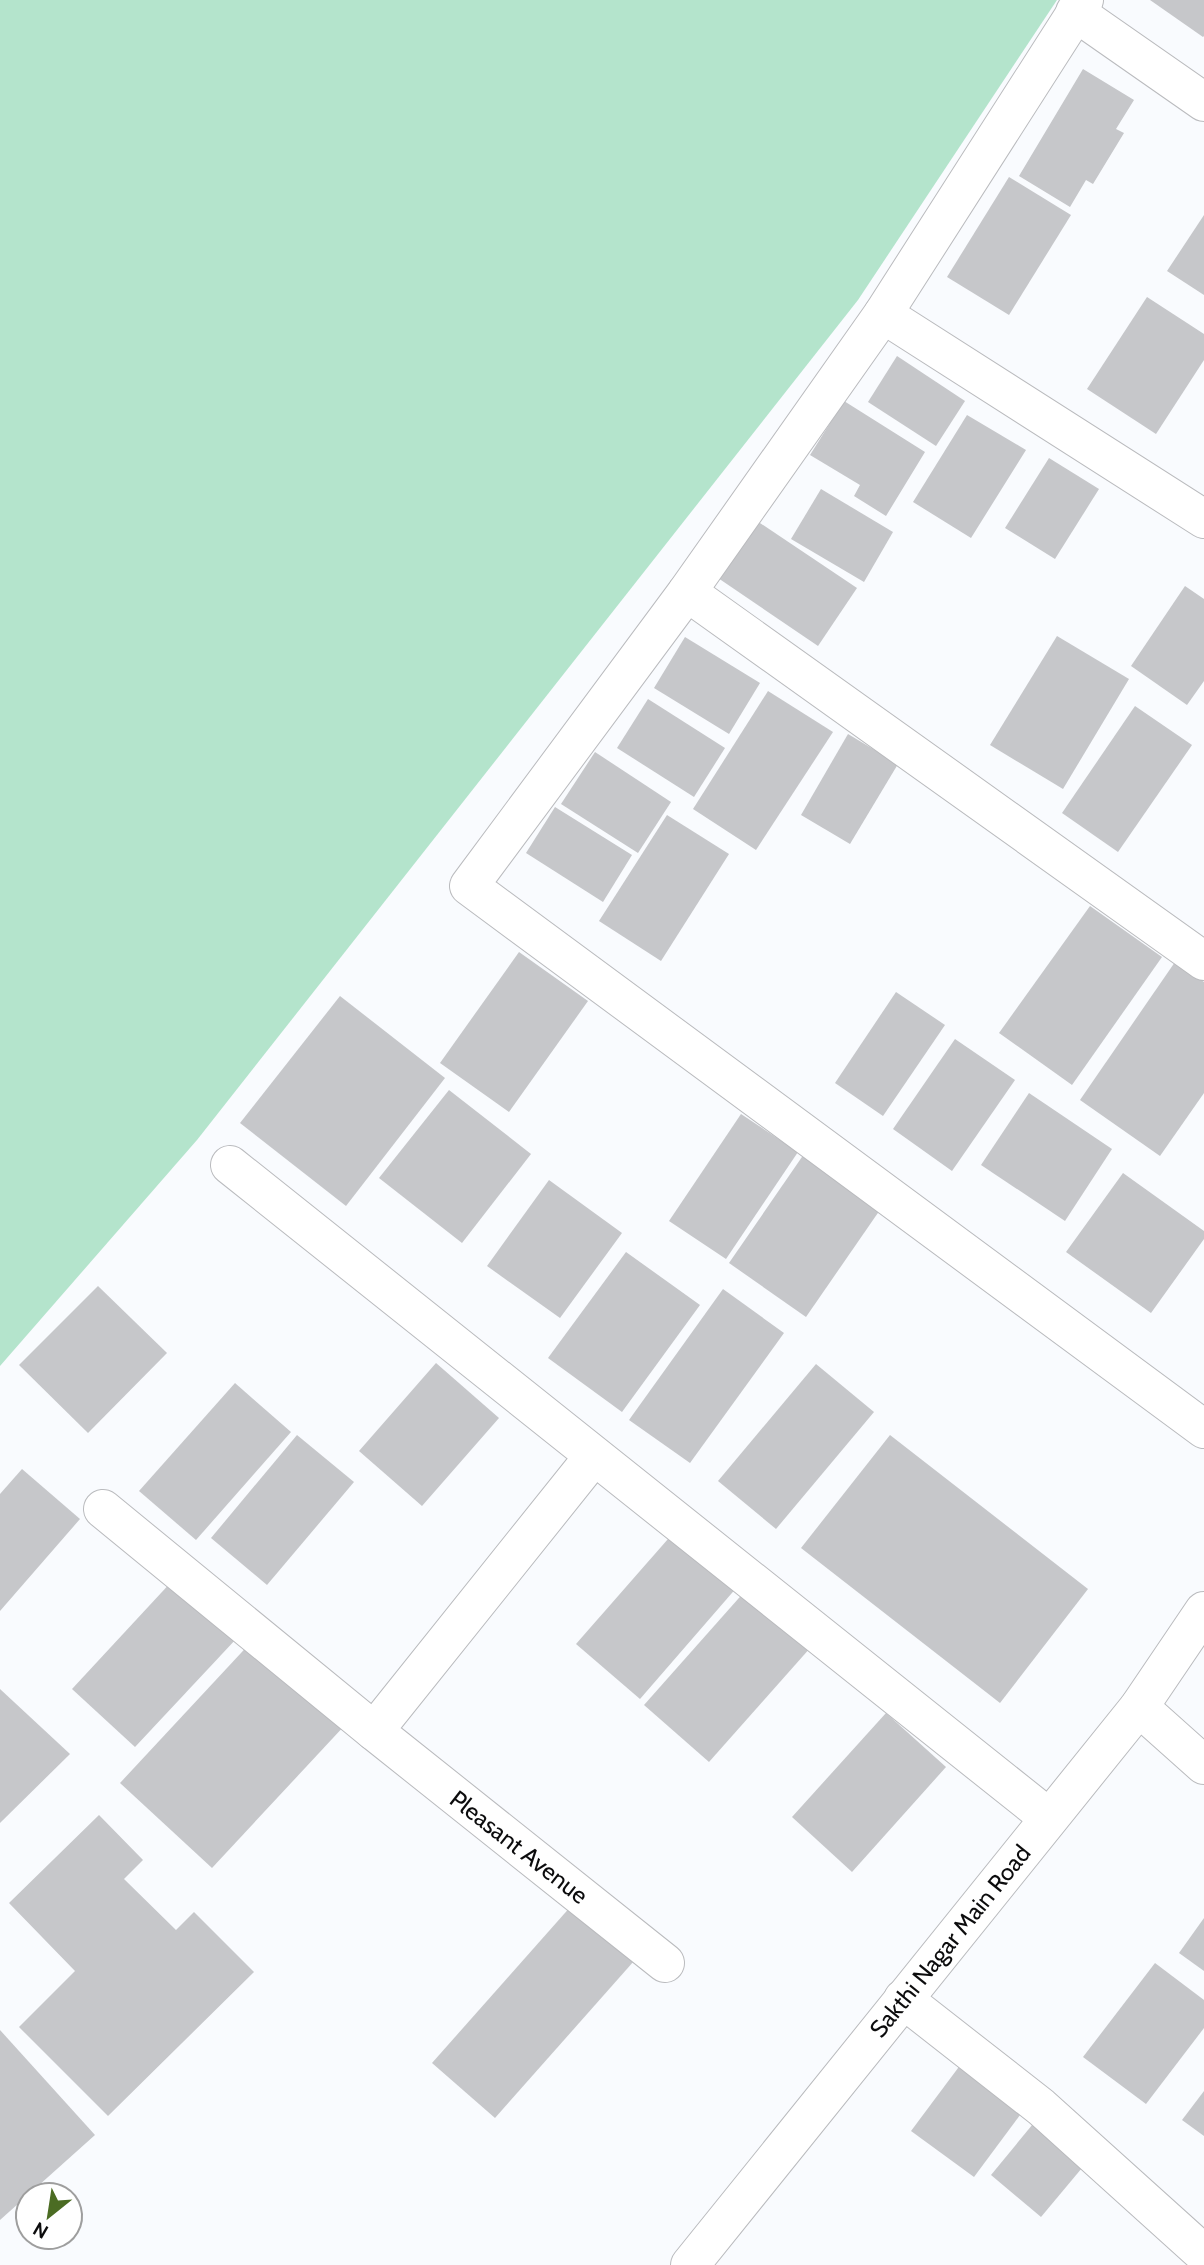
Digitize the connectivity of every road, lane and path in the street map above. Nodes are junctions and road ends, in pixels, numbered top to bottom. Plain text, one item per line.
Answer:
1 (1080, 6) edge
2 (1204, 102) edge
3 (883, 314) junction
4 (1204, 519) edge
5 (687, 592) junction
6 (1204, 961) edge
7 (230, 1165) dead end
8 (1204, 1429) edge
9 (594, 1456) junction
10 (103, 1509) dead end
11 (1204, 1611) edge
12 (1139, 1707) junction
13 (374, 1731) junction
14 (1204, 1766) edge
15 (1049, 1818) junction
16 (665, 1963) dead end
17 (903, 1999) junction
18 (1204, 2254) edge
19 (690, 2265) edge

1 - 2 street
1 - 3 street
3 - 4 street
3 - 5 street
5 - 6 street
5 - 8 street
7 - 9 street
9 - 13 street
9 - 15 street
10 - 13 street, Pleasant Avenue
11 - 12 street, Sakthi Nagar Main Road
12 - 14 street
12 - 15 street, Sakthi Nagar Main Road
13 - 16 street, Pleasant Avenue
15 - 17 street, Sakthi Nagar Main Road
17 - 18 street
17 - 19 street, Sakthi Nagar Main Road

